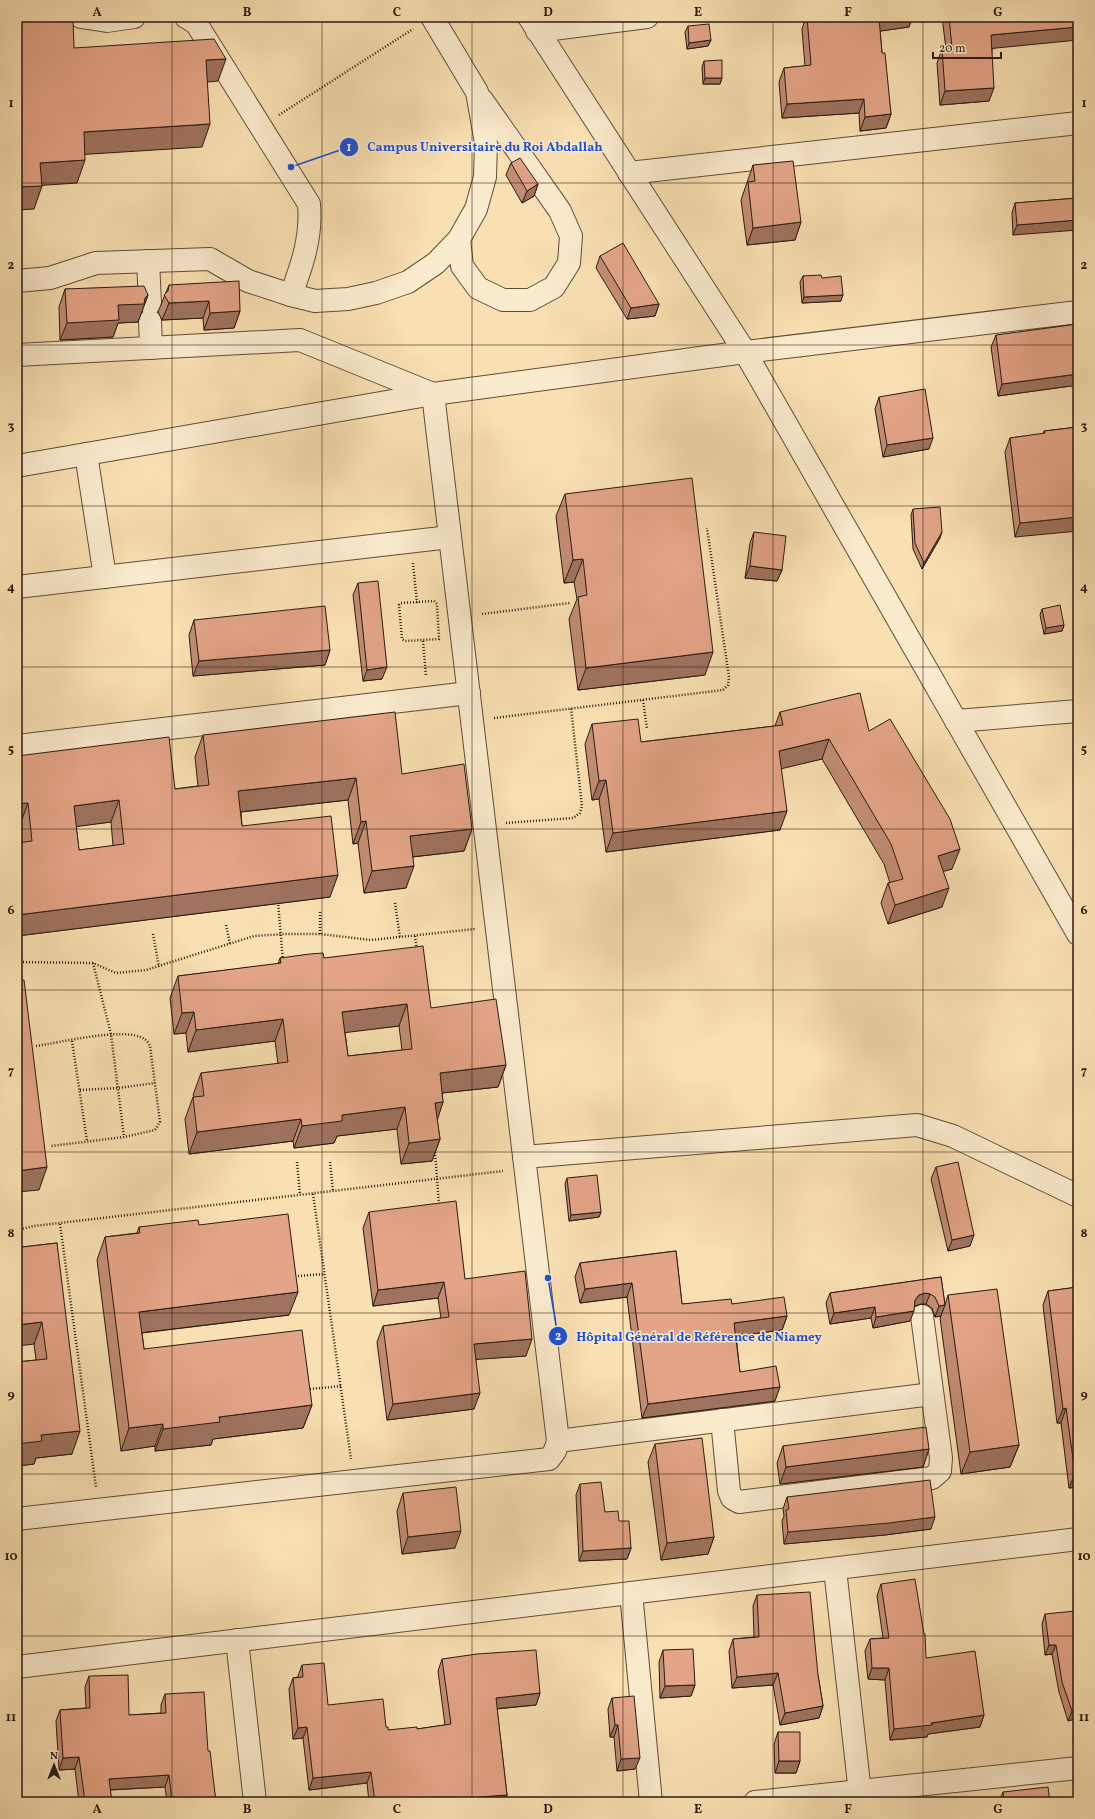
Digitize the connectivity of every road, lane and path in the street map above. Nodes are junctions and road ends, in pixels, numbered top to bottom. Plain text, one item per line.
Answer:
1 (81, 17) edge
2 (134, 17) edge
3 (186, 17) edge
4 (255, 17) edge
5 (647, 17) edge
6 (218, 22) dead end
7 (424, 22) edge
8 (533, 24) edge
9 (477, 92) junction
10 (1078, 123) edge
11 (260, 127) junction
12 (629, 173) junction
13 (459, 239) junction
14 (148, 261) junction
15 (17, 281) edge
16 (291, 296) junction
17 (1078, 312) edge
18 (151, 348) junction
19 (745, 352) junction
20 (17, 355) edge
21 (433, 394) junction
22 (86, 454) junction
23 (17, 466) edge
24 (707, 528) dead end
25 (450, 537) junction
26 (411, 540) junction
27 (105, 577) junction
28 (17, 587) edge
29 (417, 603) junction
30 (570, 603) dead end
31 (460, 617) junction
32 (438, 620) junction
33 (469, 692) junction
34 (643, 700) junction
35 (572, 708) junction
36 (1078, 711) edge
37 (489, 719) dead end
38 (956, 721) junction
39 (647, 729) dead end
40 (17, 746) edge
41 (502, 823) dead end
42 (278, 897) edge
43 (395, 903) dead end
44 (320, 912) dead end
45 (226, 926) dead end
46 (497, 927) junction
47 (153, 934) dead end
48 (281, 934) junction
49 (320, 934) junction
50 (1078, 934) edge
51 (415, 936) junction
52 (400, 938) junction
53 (230, 944) junction
54 (417, 952) edge
55 (17, 962) edge
56 (93, 963) junction
57 (284, 963) edge
58 (159, 967) junction
59 (111, 1034) junction
60 (72, 1041) junction
61 (36, 1046) dead end
62 (155, 1083) junction
63 (118, 1088) junction
64 (80, 1090) junction
65 (124, 1137) junction
66 (87, 1141) junction
67 (51, 1146) dead end
68 (434, 1150) edge
69 (297, 1162) dead end
70 (330, 1162) dead end
71 (525, 1163) junction
72 (437, 1178) junction
73 (333, 1191) junction
74 (313, 1194) junction
75 (300, 1195) junction
76 (1078, 1196) edge
77 (440, 1211) edge
78 (60, 1224) junction
79 (17, 1230) edge
80 (324, 1274) junction
81 (298, 1276) dead end
82 (922, 1316) dead end
83 (341, 1386) junction
84 (310, 1389) edge
85 (932, 1394) junction
86 (722, 1420) junction
87 (558, 1441) junction
88 (355, 1481) junction
89 (99, 1510) junction
90 (17, 1519) edge
91 (1078, 1539) edge
92 (835, 1569) junction
93 (631, 1593) junction
94 (237, 1640) junction
95 (17, 1667) edge
96 (1078, 1768) edge
97 (860, 1796) edge
98 (255, 1802) edge
99 (651, 1802) edge
100 (755, 1802) edge

1 - 2 street
3 - 11 street
4 - 6 path
5 - 8 street
7 - 9 street
7 - 11 path
8 - 12 street
9 - 13 street
9 - 13 street
10 - 12 street
11 - 16 street
12 - 19 street
13 - 16 street
14 - 15 street
14 - 16 street
14 - 18 street
17 - 19 street
18 - 20 street
18 - 21 street
19 - 21 street
19 - 38 street
21 - 22 street
21 - 25 street
22 - 23 street
22 - 27 street
24 - 34 path
25 - 26 street
25 - 31 street
26 - 27 street
26 - 29 path
27 - 28 street
29 - 32 path
29 - 32 path
30 - 31 path
31 - 32 path
31 - 33 street
33 - 40 street
33 - 46 street
34 - 35 path
34 - 39 path
35 - 37 path
35 - 41 path
36 - 38 street
38 - 50 street
42 - 48 path
43 - 52 path
44 - 49 path
45 - 53 path
46 - 51 path
46 - 71 street
47 - 58 path
48 - 49 path
48 - 53 path
48 - 57 path
49 - 52 path
51 - 52 path
51 - 54 path
53 - 58 path
55 - 56 path
56 - 58 path
56 - 59 path
59 - 60 path
59 - 62 path
59 - 63 path
60 - 61 path
60 - 64 path
62 - 63 path
62 - 65 path
63 - 64 path
63 - 65 path
64 - 66 path
65 - 66 path
66 - 67 path
68 - 72 path
69 - 75 path
70 - 73 path
71 - 72 path
71 - 76 street
71 - 87 street
72 - 73 path
72 - 77 path
73 - 74 path
74 - 75 path
74 - 80 path
75 - 78 path
78 - 79 path
78 - 89 path
80 - 81 path
80 - 83 path
82 - 85 street
83 - 84 path
83 - 88 path
85 - 86 street
85 - 86 street
86 - 87 street
87 - 88 street
88 - 89 street
89 - 90 street
91 - 92 street
92 - 93 street
92 - 97 street
93 - 94 street
93 - 99 street
94 - 95 street
94 - 98 street
96 - 97 street
97 - 100 street

